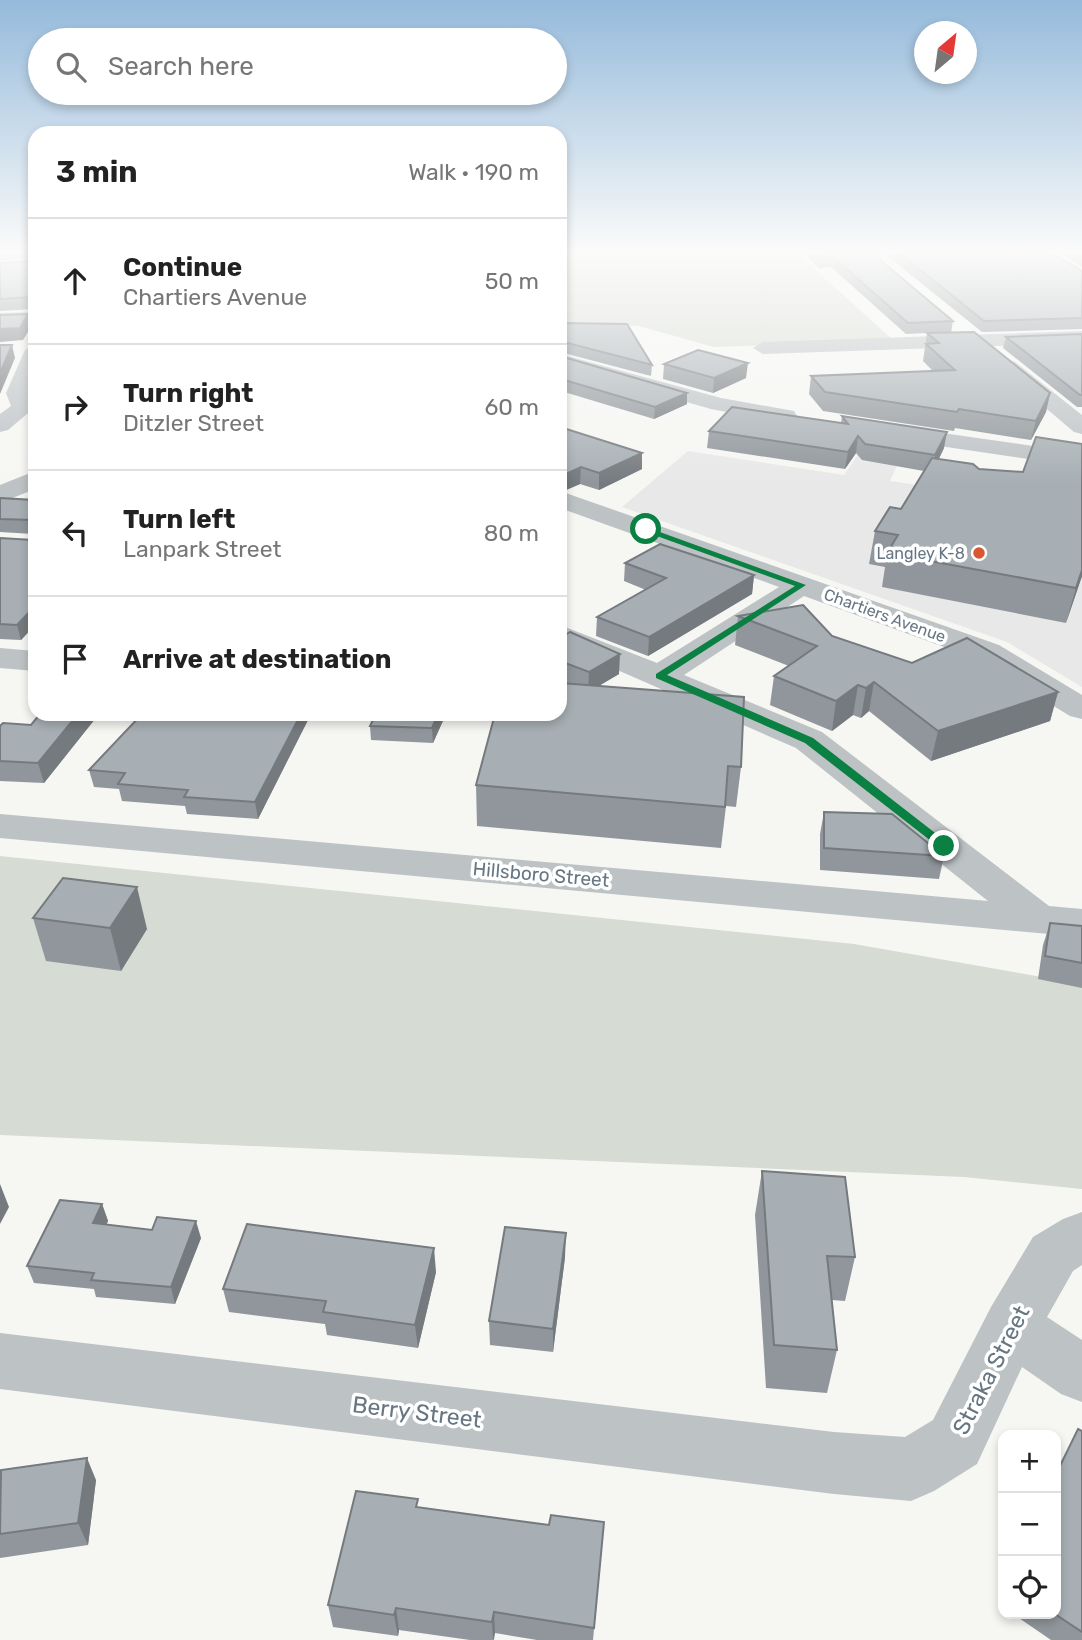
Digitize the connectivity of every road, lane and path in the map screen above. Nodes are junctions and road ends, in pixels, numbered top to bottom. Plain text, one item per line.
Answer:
1 (965, 331) edge
2 (1082, 337) edge
3 (978, 341) junction
4 (763, 348) dead end
5 (12, 349) edge
6 (28, 349) edge
7 (567, 362) edge
8 (28, 366) edge
9 (18, 399) edge
10 (812, 420) edge
11 (0, 425) edge
12 (1082, 427) edge
13 (874, 430) edge
14 (1082, 460) edge
15 (28, 482) edge
16 (0, 495) edge
17 (567, 501) edge
18 (802, 585) junction
19 (567, 638) edge
20 (0, 658) edge
21 (28, 660) edge
22 (657, 693) junction
23 (1082, 709) edge
24 (0, 826) edge
25 (1038, 919) junction
26 (1082, 923) edge
27 (1082, 1235) edge
28 (1012, 1326) junction
29 (0, 1361) edge
30 (1082, 1374) edge
31 (834, 1463) joint

1 - 3 street
2 - 3 street
3 - 4 street
3 - 12 street
5 - 6 street
7 - 10 street
8 - 9 street
9 - 11 street
13 - 14 street
15 - 16 street
17 - 18 street, Chartiers Avenue
18 - 22 street
18 - 23 street, Chartiers Avenue
19 - 22 street
20 - 21 street
22 - 25 street
24 - 25 street, Hillsboro Street
25 - 26 street, Hillsboro Street
27 - 28 street, Straka Street
28 - 30 street
28 - 31 street, Straka Street
29 - 31 street, Berry Street

